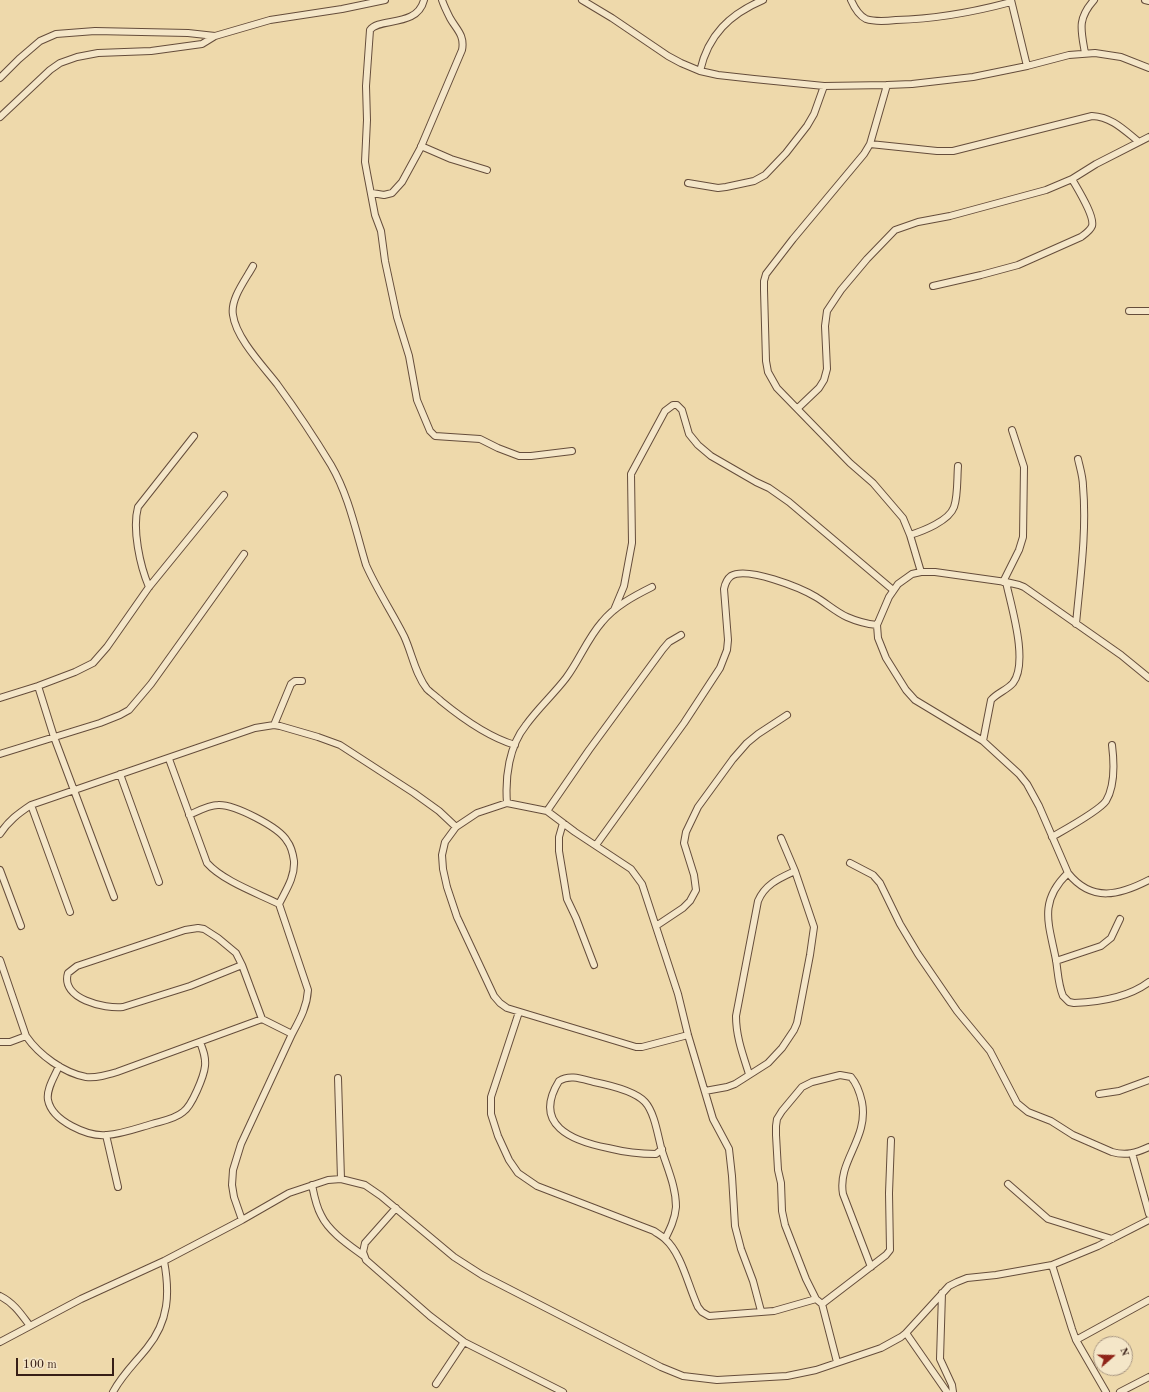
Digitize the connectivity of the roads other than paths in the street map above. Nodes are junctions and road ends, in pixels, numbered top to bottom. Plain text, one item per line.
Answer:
1 (385, 0) edge
2 (424, 0) edge
3 (442, 0) edge
4 (582, 0) edge
5 (763, 0) edge
6 (851, 0) edge
7 (1094, 0) edge
8 (1145, 0) edge
9 (1011, 1) edge
10 (1149, 1) edge
11 (215, 36) junction
12 (1085, 53) junction
13 (1027, 66) junction
14 (1149, 68) edge
15 (700, 71) junction
16 (0, 78) edge
17 (824, 86) junction
18 (887, 86) junction
19 (0, 118) edge
20 (1149, 137) edge
21 (1139, 142) junction
22 (870, 144) junction
23 (421, 146) junction
24 (487, 170) dead end
25 (1072, 179) junction
26 (688, 183) dead end
27 (372, 193) junction
28 (254, 266) dead end
29 (933, 286) dead end
30 (1129, 311) dead end
31 (1149, 311) edge
32 (798, 408) junction
33 (1012, 430) dead end
34 (194, 436) dead end
35 (572, 452) dead end
36 (1078, 459) dead end
37 (958, 466) dead end
38 (224, 495) dead end
39 (910, 535) junction
40 (244, 554) dead end
41 (921, 572) junction
42 (1005, 582) junction
43 (149, 587) junction
44 (652, 587) dead end
45 (893, 590) junction
46 (614, 610) junction
47 (1076, 624) junction
48 (877, 625) junction
49 (681, 635) dead end
50 (1149, 678) edge
51 (302, 680) dead end
52 (38, 686) junction
53 (0, 698) edge
54 (787, 715) dead end
55 (274, 725) junction
56 (54, 736) junction
57 (983, 741) junction
58 (514, 745) junction
59 (1112, 745) dead end
60 (0, 754) edge
61 (169, 759) junction
62 (120, 774) junction
63 (75, 789) junction
64 (507, 804) junction
65 (31, 805) junction
66 (547, 811) junction
67 (189, 814) junction
68 (563, 823) junction
69 (456, 827) junction
70 (0, 834) edge
71 (1052, 837) junction
72 (781, 838) dead end
73 (596, 845) junction
74 (850, 863) dead end
75 (0, 870) edge
76 (795, 870) junction
77 (1068, 873) junction
78 (1149, 880) edge
79 (159, 882) dead end
80 (114, 897) dead end
81 (279, 904) junction
82 (70, 912) dead end
83 (1120, 919) dead end
84 (21, 926) dead end
85 (656, 926) junction
86 (0, 960) edge
87 (1056, 961) junction
88 (242, 965) junction
89 (594, 965) dead end
90 (1149, 982) edge
91 (519, 1012) junction
92 (262, 1019) junction
93 (292, 1034) junction
94 (688, 1035) junction
95 (26, 1036) junction
96 (0, 1042) edge
97 (200, 1042) junction
98 (59, 1066) junction
99 (749, 1074) junction
100 (338, 1078) dead end
101 (1149, 1080) edge
102 (704, 1091) junction
103 (1099, 1094) dead end
104 (106, 1135) junction
105 (891, 1140) dead end
106 (1149, 1147) edge
107 (662, 1149) junction
108 (1132, 1154) junction
109 (341, 1179) junction
110 (1008, 1184) dead end
111 (312, 1185) junction
112 (118, 1187) dead end
113 (396, 1208) junction
114 (1149, 1214) edge
115 (242, 1220) junction
116 (1149, 1220) edge
117 (665, 1239) junction
118 (1112, 1239) junction
119 (364, 1256) junction
120 (164, 1261) junction
121 (1052, 1265) junction
122 (871, 1267) junction
123 (942, 1293) junction
124 (0, 1296) edge
125 (816, 1299) junction
126 (1149, 1300) edge
127 (822, 1304) junction
128 (761, 1311) junction
129 (30, 1326) junction
130 (906, 1333) junction
131 (1076, 1340) junction
132 (0, 1342) edge
133 (464, 1342) junction
134 (837, 1362) junction
135 (1149, 1376) edge
136 (436, 1384) dead end
137 (113, 1392) edge
138 (563, 1392) edge
139 (947, 1392) edge
140 (953, 1392) edge
141 (1106, 1392) edge
142 (1120, 1392) edge

1 - 11 street
2 - 27 street
3 - 23 street
4 - 15 street
5 - 15 street
6 - 9 street
7 - 12 street
8 - 10 street
9 - 13 street
11 - 16 street
11 - 19 street
12 - 13 street
12 - 14 street
13 - 18 street
15 - 17 street
17 - 18 street
17 - 26 street
18 - 22 street
20 - 21 street
21 - 22 street
21 - 25 street
22 - 32 street
23 - 24 street
23 - 27 street
25 - 29 street
25 - 32 street
27 - 35 street
28 - 58 street
30 - 31 street
32 - 39 street
33 - 42 street
34 - 43 street
36 - 47 street
37 - 39 street
38 - 43 street
39 - 41 street
40 - 56 street
41 - 42 street
41 - 45 street
42 - 47 street
42 - 57 street
43 - 52 street
44 - 46 street
45 - 46 street
45 - 48 street
46 - 58 street
47 - 50 street
48 - 57 street
48 - 73 street
49 - 66 street
51 - 55 street
52 - 53 street
52 - 56 street
54 - 85 street
55 - 61 street
55 - 69 street
56 - 60 street
56 - 63 street
57 - 71 street
58 - 64 street
59 - 71 street
61 - 62 street
61 - 67 street
62 - 63 street
62 - 79 street
63 - 65 street
63 - 80 street
64 - 66 street
64 - 69 street
65 - 70 street
65 - 82 street
66 - 68 street
67 - 81 street
67 - 81 street
68 - 73 street
68 - 89 street
69 - 91 street
71 - 77 street
72 - 76 street
73 - 85 street
74 - 108 street
75 - 84 street
76 - 99 street
76 - 99 street
77 - 78 street
77 - 87 street
81 - 93 street
83 - 87 street
85 - 94 street
86 - 95 street
87 - 90 street
88 - 88 street
88 - 92 street
91 - 94 street
91 - 117 street
92 - 93 street
92 - 97 street
93 - 115 street
94 - 102 street
95 - 96 street
95 - 98 street
97 - 98 street
97 - 104 street
98 - 104 street
99 - 102 street
100 - 109 street
101 - 103 street
102 - 128 street
104 - 112 street
105 - 122 street
106 - 108 street
107 - 107 street
107 - 117 street
108 - 114 street
109 - 111 street
109 - 113 street
110 - 118 street
111 - 115 street
111 - 119 street
113 - 119 street
113 - 134 street
115 - 120 street
116 - 118 street
117 - 128 street
118 - 121 street
119 - 133 street
120 - 129 street
120 - 137 street
121 - 123 street
121 - 131 street
122 - 125 street
122 - 127 street
123 - 130 street
123 - 140 street
124 - 129 street
125 - 127 street
125 - 128 street
126 - 131 street
127 - 134 street
129 - 132 street
130 - 134 street
130 - 139 street
131 - 141 street
133 - 136 street
133 - 138 street
135 - 142 street

